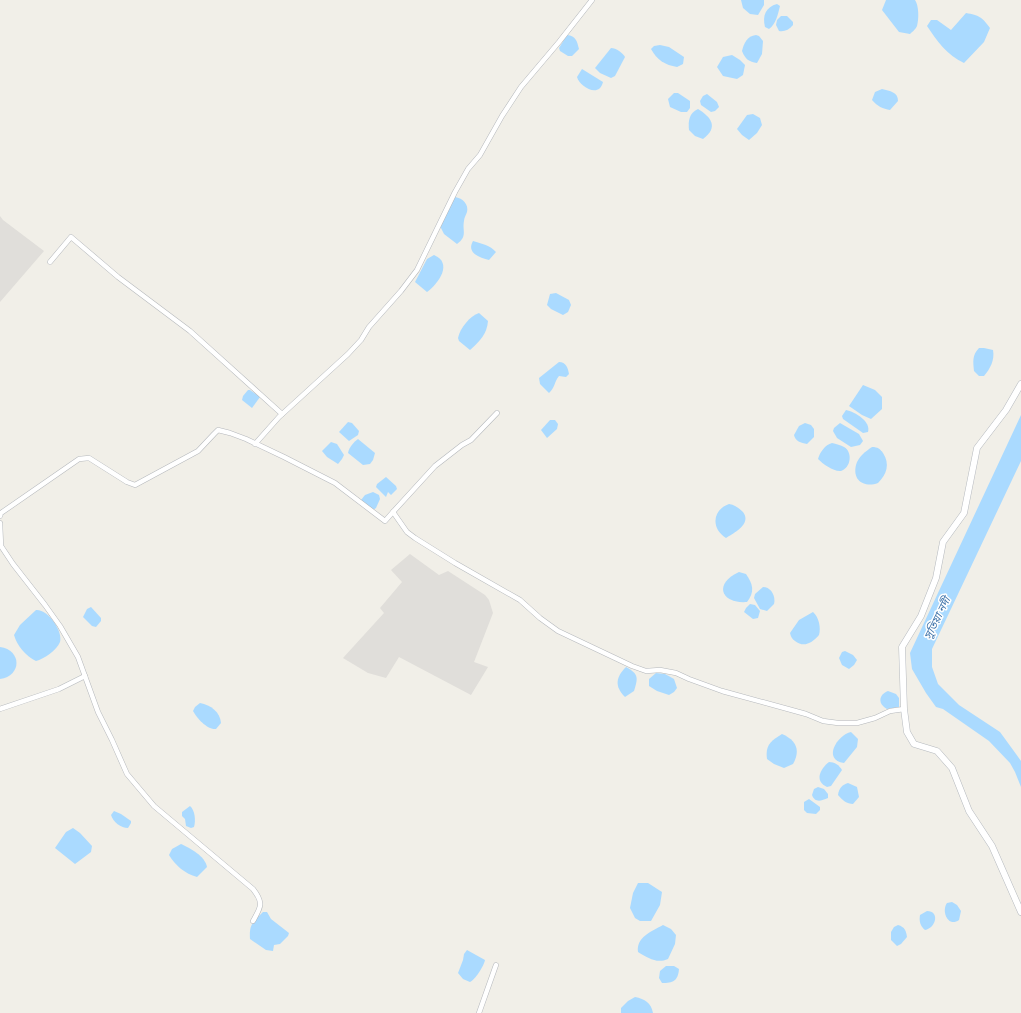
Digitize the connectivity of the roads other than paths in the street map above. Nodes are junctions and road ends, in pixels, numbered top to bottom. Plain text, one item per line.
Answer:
1 (592, 0) edge
2 (50, 262) dead end
3 (1021, 384) edge
4 (498, 412) dead end
5 (282, 414) junction
6 (255, 444) junction
7 (393, 512) junction
8 (0, 516) edge
9 (0, 523) edge
10 (85, 676) junction
11 (0, 709) edge
12 (904, 710) junction
13 (1021, 912) edge
14 (253, 921) dead end
15 (496, 965) dead end
16 (479, 1013) edge

1 - 5 street
2 - 5 street
3 - 12 street
4 - 7 street
5 - 6 street
6 - 7 street
6 - 8 street
7 - 12 street
9 - 10 street
10 - 11 street
10 - 14 street
12 - 13 street
15 - 16 street

